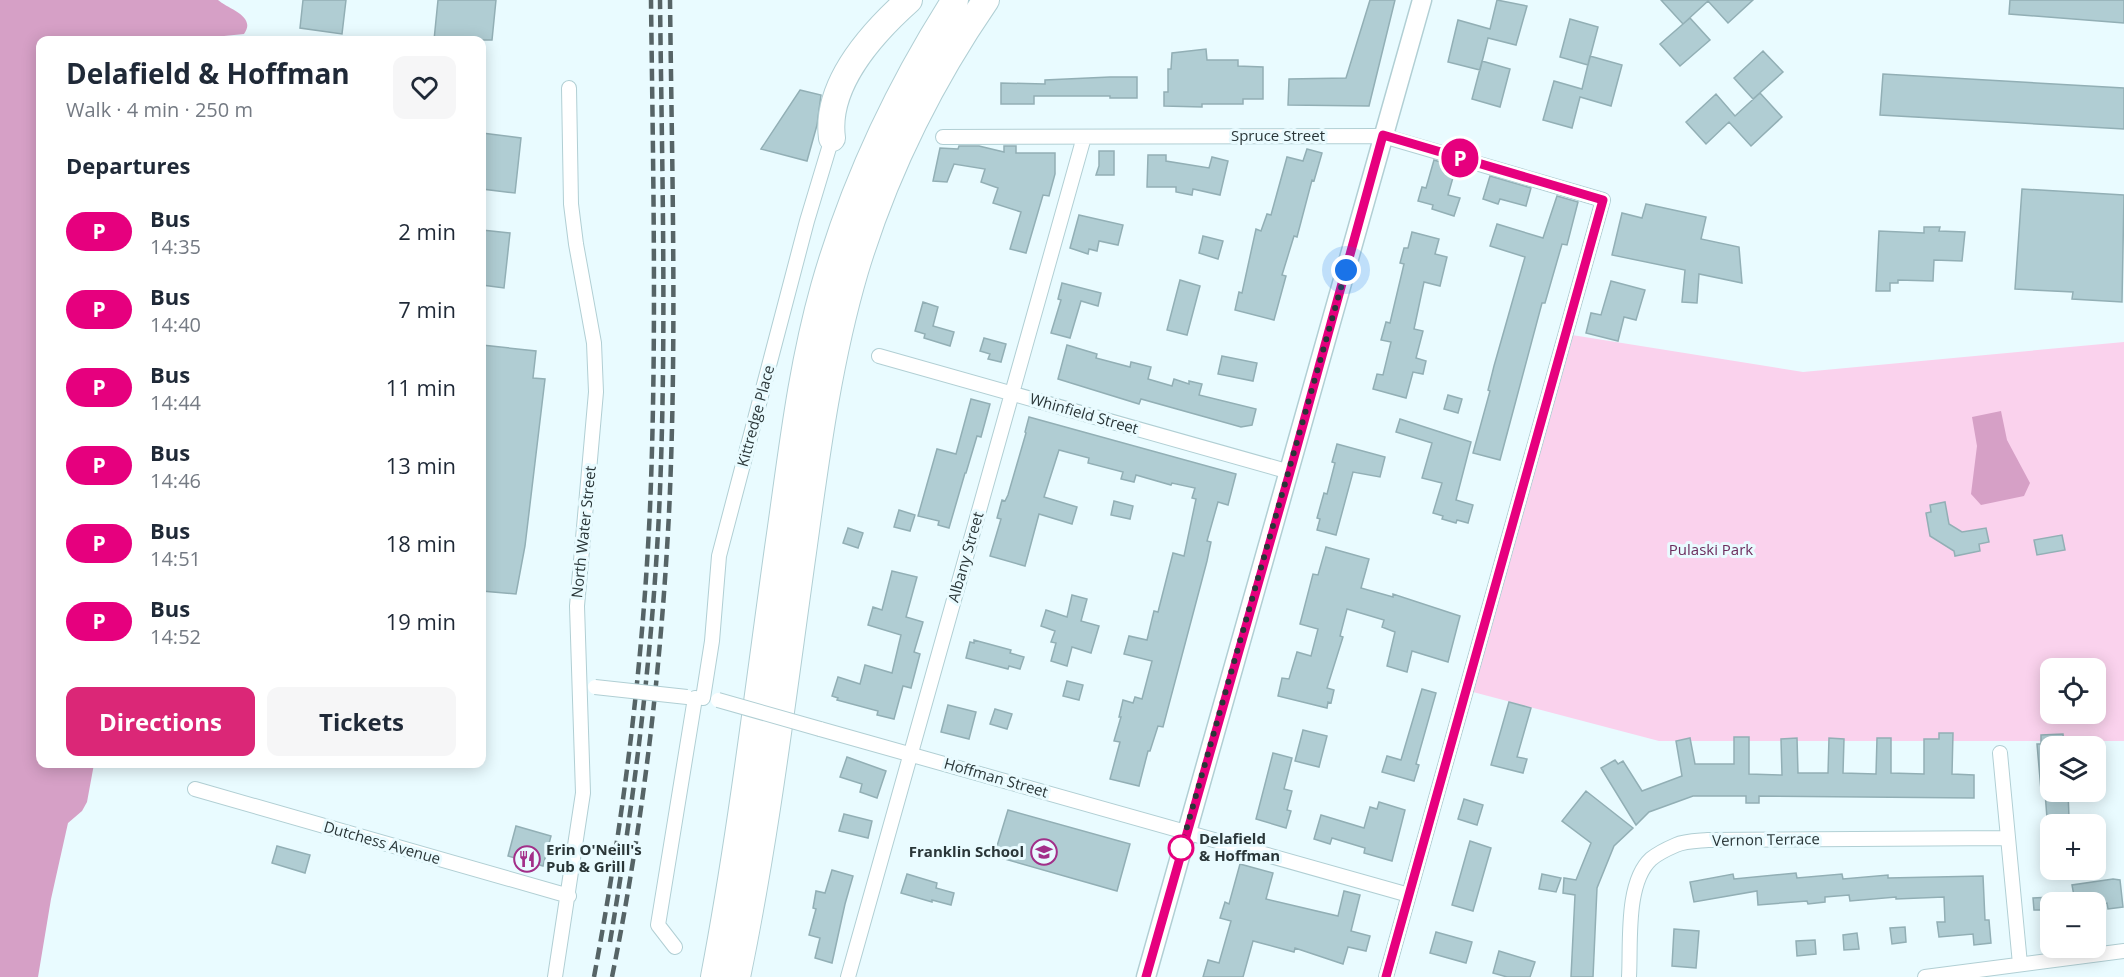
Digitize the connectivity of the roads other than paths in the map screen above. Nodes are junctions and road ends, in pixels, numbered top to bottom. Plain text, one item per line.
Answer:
1 (909, 0) edge
2 (956, 0) edge
3 (986, 0) edge
4 (1422, 0) edge
5 (569, 88) dead end
6 (1383, 135) junction
7 (944, 137) dead end
8 (1084, 137) junction
9 (832, 138) joint
10 (879, 356) dead end
11 (1014, 394) junction
12 (1290, 472) junction
13 (580, 685) junction
14 (695, 698) junction
15 (910, 753) junction
16 (2000, 753) dead end
17 (195, 789) dead end
18 (1185, 833) junction
19 (2008, 838) junction
20 (1409, 895) junction
21 (569, 896) junction
22 (675, 947) dead end
23 (2124, 951) edge
24 (2020, 964) junction
25 (555, 977) edge
26 (714, 977) edge
27 (737, 977) edge
28 (848, 977) edge
29 (1146, 977) edge
30 (1386, 977) edge
31 (1629, 977) edge
32 (1925, 977) edge

1 - 9 highway
2 - 26 highway
3 - 27 highway
4 - 6 street
5 - 13 street, North Water Street
6 - 8 street, Spruce Street
6 - 12 street
6 - 20 street, Spruce Street
7 - 8 street, Spruce Street
8 - 11 street, Albany Street
9 - 14 street, Kittredge Place
10 - 11 street, Whinfield Street
11 - 12 street, Whinfield Street
11 - 15 street, Albany Street
12 - 18 street
13 - 14 street, Hoffman Street, bridge
13 - 21 street, North Water Street
14 - 15 street, Hoffman Street, bridge
14 - 22 street, Kittredge Place
15 - 18 street, Hoffman Street
15 - 28 street, Albany Street
16 - 19 street
17 - 21 street, Dutchess Avenue
18 - 20 street, Hoffman Street
18 - 29 street
19 - 24 street
19 - 31 street, Vernon Terrace
20 - 30 street
21 - 25 street, North Water Street
23 - 24 street
24 - 32 street

